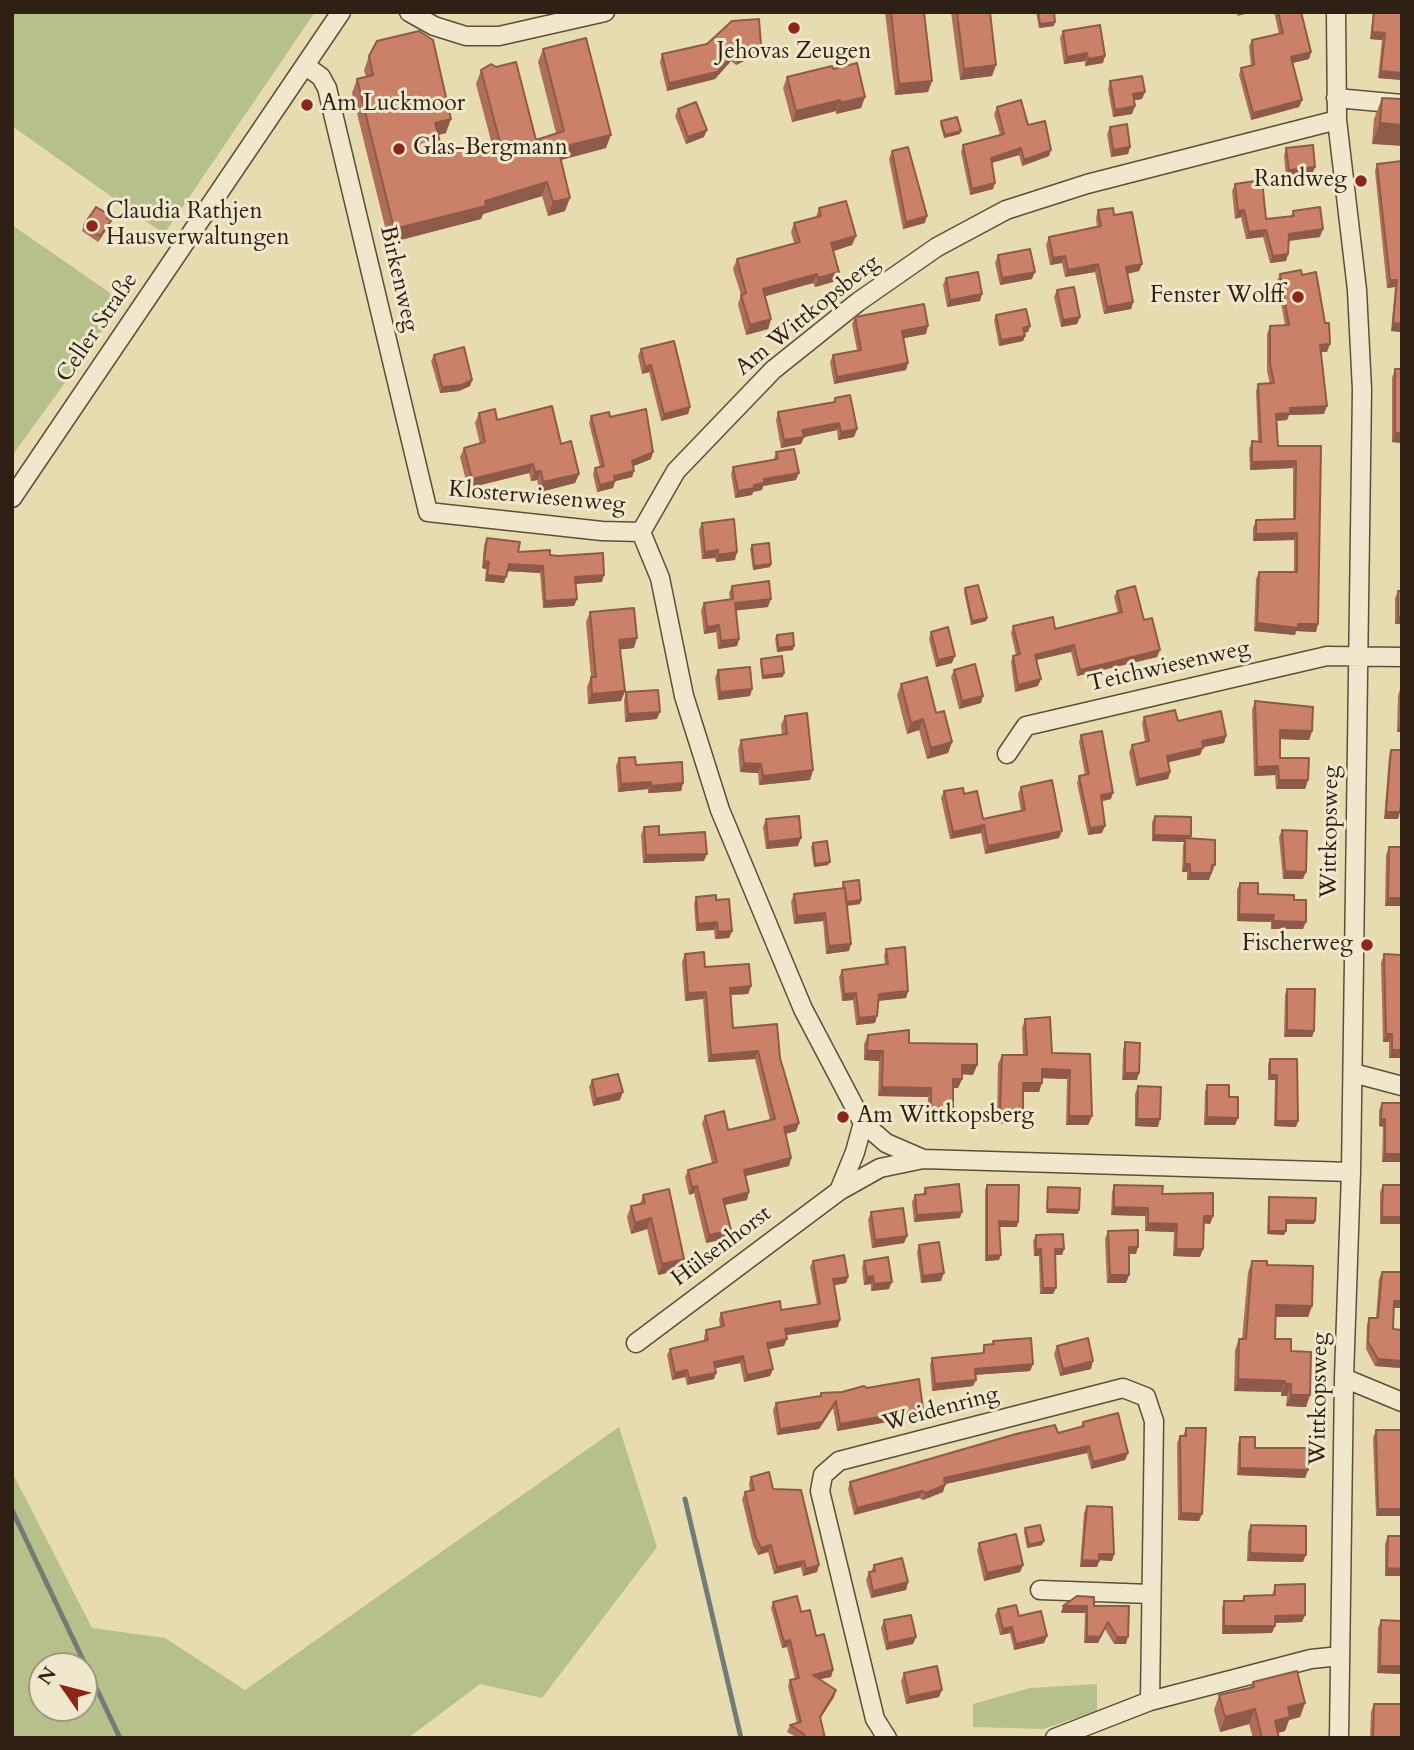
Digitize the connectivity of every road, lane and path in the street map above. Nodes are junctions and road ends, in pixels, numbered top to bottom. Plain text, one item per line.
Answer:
1 (341, 12) edge
2 (409, 12) edge
3 (605, 12) edge
4 (1336, 12) edge
5 (306, 66) junction
6 (1336, 98) junction
7 (1402, 104) edge
8 (1337, 120) junction
9 (12, 498) edge
10 (428, 512) joint
11 (641, 532) junction
12 (1358, 656) junction
13 (1402, 657) edge
14 (1007, 754) dead end
15 (1353, 1073) junction
16 (1402, 1086) edge
17 (863, 1123) junction
18 (923, 1159) junction
19 (1351, 1172) junction
20 (839, 1191) junction
21 (636, 1343) dead end
22 (1344, 1377) junction
23 (1402, 1402) edge
24 (1040, 1591) dead end
25 (1151, 1594) junction
26 (1340, 1657) junction
27 (1150, 1701) junction
28 (887, 1738) edge
29 (1055, 1738) edge
30 (1339, 1738) edge

1 - 5 street, Celler Straße
2 - 3 street
4 - 6 street, Wittkopsweg
5 - 9 street, Celler Straße
5 - 10 street, Birkenweg
6 - 7 street
6 - 8 street, Wittkopsweg
8 - 11 street, Am Wittkopsberg
8 - 12 street, Wittkopsweg
10 - 11 street, Klosterwiesenweg
11 - 17 street
12 - 13 street
12 - 14 street, Teichwiesenweg
12 - 15 street, Wittkopsweg
15 - 16 street
15 - 19 street, Wittkopsweg
17 - 18 street
17 - 20 street
18 - 19 street
18 - 20 street, Hülsenhorst
19 - 22 street, Wittkopsweg
20 - 21 street, Hülsenhorst
22 - 23 street
22 - 26 street, Wittkopsweg
24 - 25 street
25 - 27 street, Weidenring
25 - 28 street, Weidenring
26 - 27 street
26 - 30 street, Wittkopsweg
27 - 29 street

